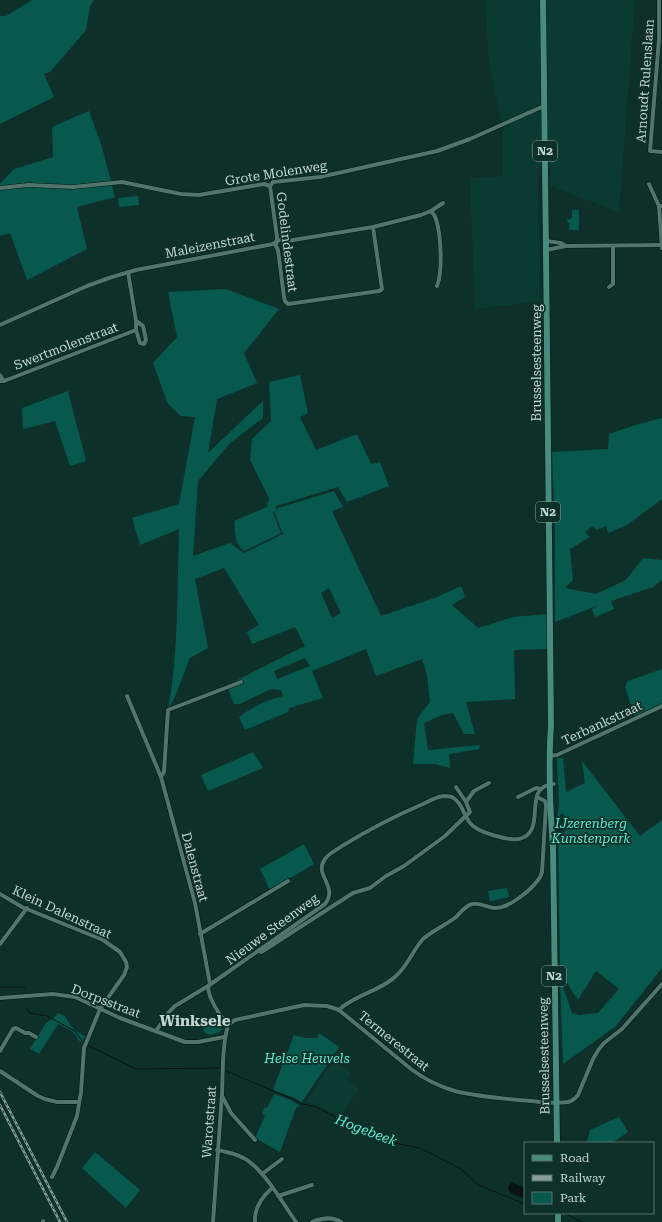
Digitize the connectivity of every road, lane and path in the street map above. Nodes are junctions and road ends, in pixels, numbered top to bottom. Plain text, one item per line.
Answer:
1 (543, 0) edge
2 (659, 0) edge
3 (544, 106) junction
4 (662, 152) edge
5 (649, 184) dead end
6 (270, 186) junction
7 (0, 188) edge
8 (443, 203) dead end
9 (660, 206) edge
10 (431, 211) junction
11 (373, 227) junction
12 (277, 241) junction
13 (546, 241) junction
14 (566, 246) junction
15 (613, 246) junction
16 (662, 246) edge
17 (546, 250) junction
18 (128, 272) junction
19 (437, 286) dead end
20 (609, 287) dead end
21 (136, 321) junction
22 (0, 325) edge
23 (136, 330) junction
24 (0, 375) edge
25 (2, 381) edge
26 (241, 682) dead end
27 (126, 696) dead end
28 (662, 706) edge
29 (552, 756) junction
30 (161, 777) junction
31 (489, 783) dead end
32 (552, 784) junction
33 (456, 788) dead end
34 (541, 789) junction
35 (518, 797) dead end
36 (537, 797) junction
37 (466, 802) junction
38 (466, 817) junction
39 (288, 881) dead end
40 (0, 894) edge
41 (26, 908) junction
42 (200, 934) junction
43 (0, 944) edge
44 (259, 950) junction
45 (662, 984) edge
46 (209, 985) junction
47 (0, 998) edge
48 (100, 1009) junction
49 (339, 1010) junction
50 (228, 1025) junction
51 (156, 1031) junction
52 (36, 1037) dead end
53 (224, 1037) junction
54 (0, 1051) edge
55 (0, 1071) edge
56 (222, 1095) junction
57 (80, 1102) junction
58 (556, 1102) junction
59 (255, 1140) dead end
60 (557, 1142) edge
61 (217, 1150) junction
62 (282, 1159) dead end
63 (262, 1174) junction
64 (52, 1177) dead end
65 (312, 1185) dead end
66 (272, 1188) junction
67 (278, 1196) junction
68 (212, 1222) edge
69 (255, 1222) edge
70 (296, 1222) edge
71 (312, 1222) edge
72 (341, 1222) edge

1 - 3 main road, Brusselsesteenweg / N2
2 - 4 street, Arnoudt Rulenslaan
3 - 6 street, Grote Molenweg
3 - 13 main road, Brusselsesteenweg / N2
5 - 9 street
6 - 7 street, Grote Molenweg
6 - 12 street, Godelindestraat
8 - 10 street, Maleizenstraat
9 - 16 street
10 - 11 street, Maleizenstraat
10 - 19 street
11 - 12 street, Maleizenstraat
11 - 12 street, Godelindestraat
12 - 18 street, Maleizenstraat
13 - 14 street
13 - 17 main road, Brusselsesteenweg / N2
14 - 15 street
14 - 17 street
15 - 16 street
15 - 20 street
17 - 29 main road, Brusselsesteenweg / N2
18 - 21 street, Swertmolenstraat
18 - 22 street, Maleizenstraat
21 - 23 street, Swertmolenstraat
21 - 23 street, Swertmolenstraat
23 - 25 street, Swertmolenstraat
24 - 25 street, Swertmolenstraat
26 - 30 street, Dalenstraat
27 - 30 street
28 - 29 street, Terbankstraat
29 - 32 main road, Brusselsesteenweg / N2
30 - 42 street, Dalenstraat
31 - 37 street
32 - 34 street
32 - 58 main road, Brusselsesteenweg / N2
33 - 37 street
34 - 35 street
34 - 36 street, Nieuwe Steenweg
36 - 38 street, Nieuwe Steenweg
36 - 49 street
37 - 38 street
38 - 44 street
38 - 44 street, Nieuwe Steenweg
39 - 42 street
40 - 41 street, Klein Dalenstraat
41 - 43 street
41 - 48 street, Klein Dalenstraat
42 - 46 street, Dalenstraat
44 - 46 street, Nieuwe Steenweg
45 - 58 street, Termerestraat
46 - 50 street, Dalenstraat
46 - 51 street
47 - 48 street, Dorpsstraat
48 - 51 street, Dorpsstraat
48 - 57 street, Klein Dalenstraat
49 - 50 street
49 - 58 street, Termerestraat
50 - 53 street, Warotstraat
51 - 53 street, Dorpsstraat
52 - 54 street
53 - 56 street, Warotstraat
55 - 57 street
56 - 59 street
56 - 61 street, Warotstraat
57 - 64 street, Klein Dalenstraat
58 - 60 main road, Brusselsesteenweg / N2
61 - 63 street
61 - 68 street, Warotstraat
62 - 63 street
63 - 66 street
65 - 67 street
66 - 67 street
66 - 69 street
67 - 70 street
71 - 72 street

